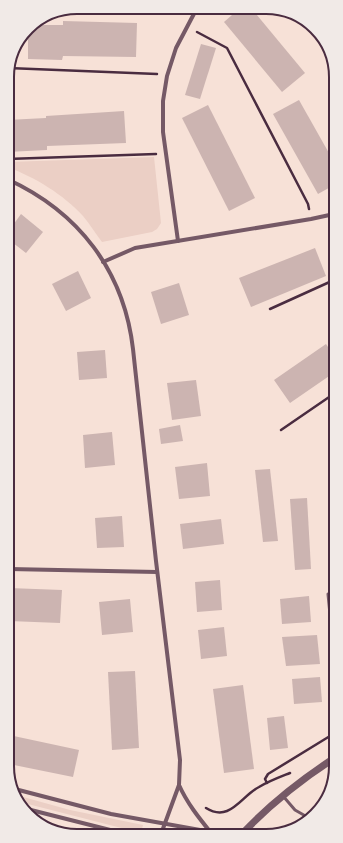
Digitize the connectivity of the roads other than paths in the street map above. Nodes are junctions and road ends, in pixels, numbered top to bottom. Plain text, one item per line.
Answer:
1 (194, 14) edge
2 (14, 182) edge
3 (329, 215) edge
4 (178, 240) junction
5 (103, 262) junction
6 (14, 569) edge
7 (158, 572) junction
8 (328, 594) dead end
9 (329, 604) edge
10 (329, 763) edge
11 (179, 785) junction
12 (19, 790) edge
13 (283, 796) junction
14 (31, 810) edge
15 (305, 815) edge
16 (165, 824) junction
17 (106, 829) edge
18 (163, 829) edge
19 (194, 829) edge
20 (208, 829) edge
21 (247, 829) edge

1 - 4 street
2 - 5 street
3 - 4 street
4 - 5 street
5 - 7 street
6 - 7 street
7 - 11 street
8 - 9 lane
10 - 13 street
11 - 16 street
11 - 20 street
12 - 16 street
13 - 15 lane
13 - 21 street
14 - 17 street
16 - 18 street
16 - 19 street

